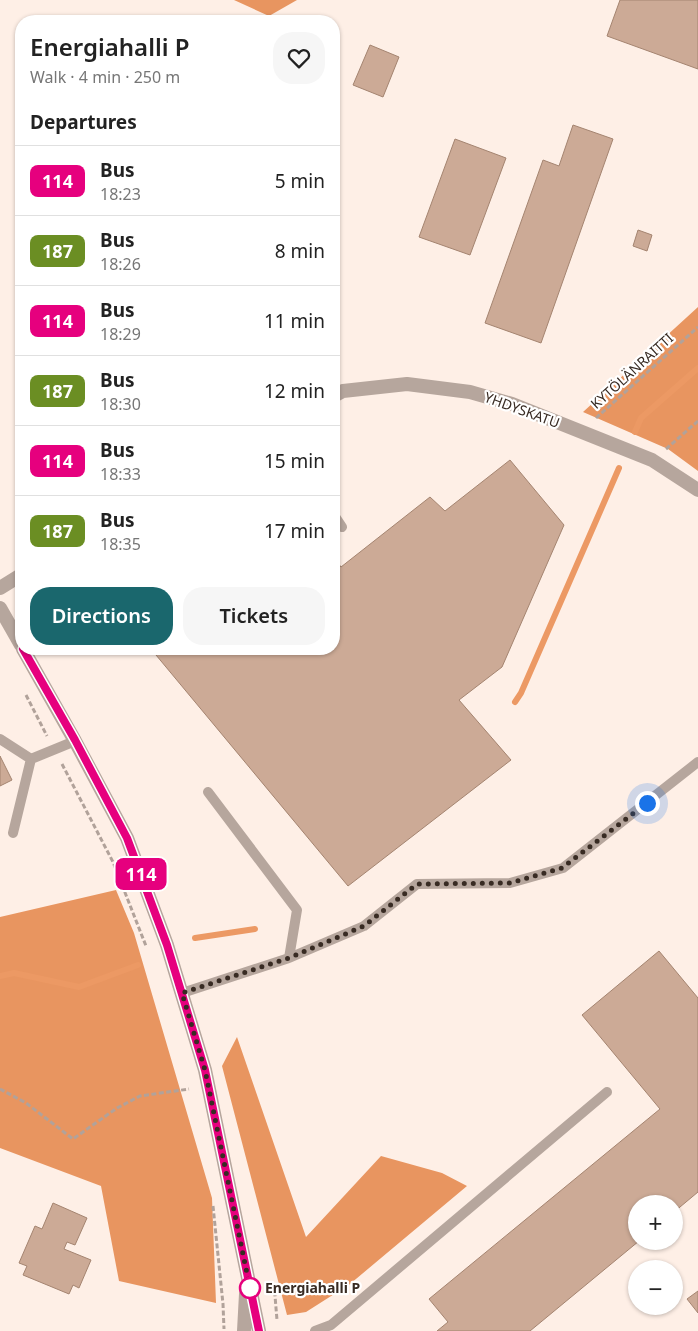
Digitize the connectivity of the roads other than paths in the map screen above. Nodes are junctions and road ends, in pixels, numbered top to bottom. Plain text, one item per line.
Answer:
1 (340, 393) edge
2 (698, 490) edge
3 (340, 524) edge
4 (342, 527) dead end
5 (15, 579) edge
6 (0, 588) edge
7 (0, 608) edge
8 (15, 634) edge
9 (26, 655) edge
10 (0, 739) edge
11 (75, 740) junction
12 (31, 759) junction
13 (698, 762) edge
14 (208, 792) dead end
15 (13, 833) dead end
16 (289, 958) junction
17 (182, 993) junction
18 (607, 1092) dead end
19 (246, 1268) junction
20 (244, 1331) edge
21 (259, 1331) edge
22 (315, 1331) edge

1 - 2 street, YHDYSKATU
3 - 4 lane
5 - 6 street
7 - 8 street
9 - 11 street
10 - 12 lane
11 - 12 lane
11 - 17 street
12 - 15 lane
13 - 16 lane
14 - 16 lane
16 - 17 lane
17 - 19 street
18 - 22 lane
19 - 20 street
19 - 21 street

